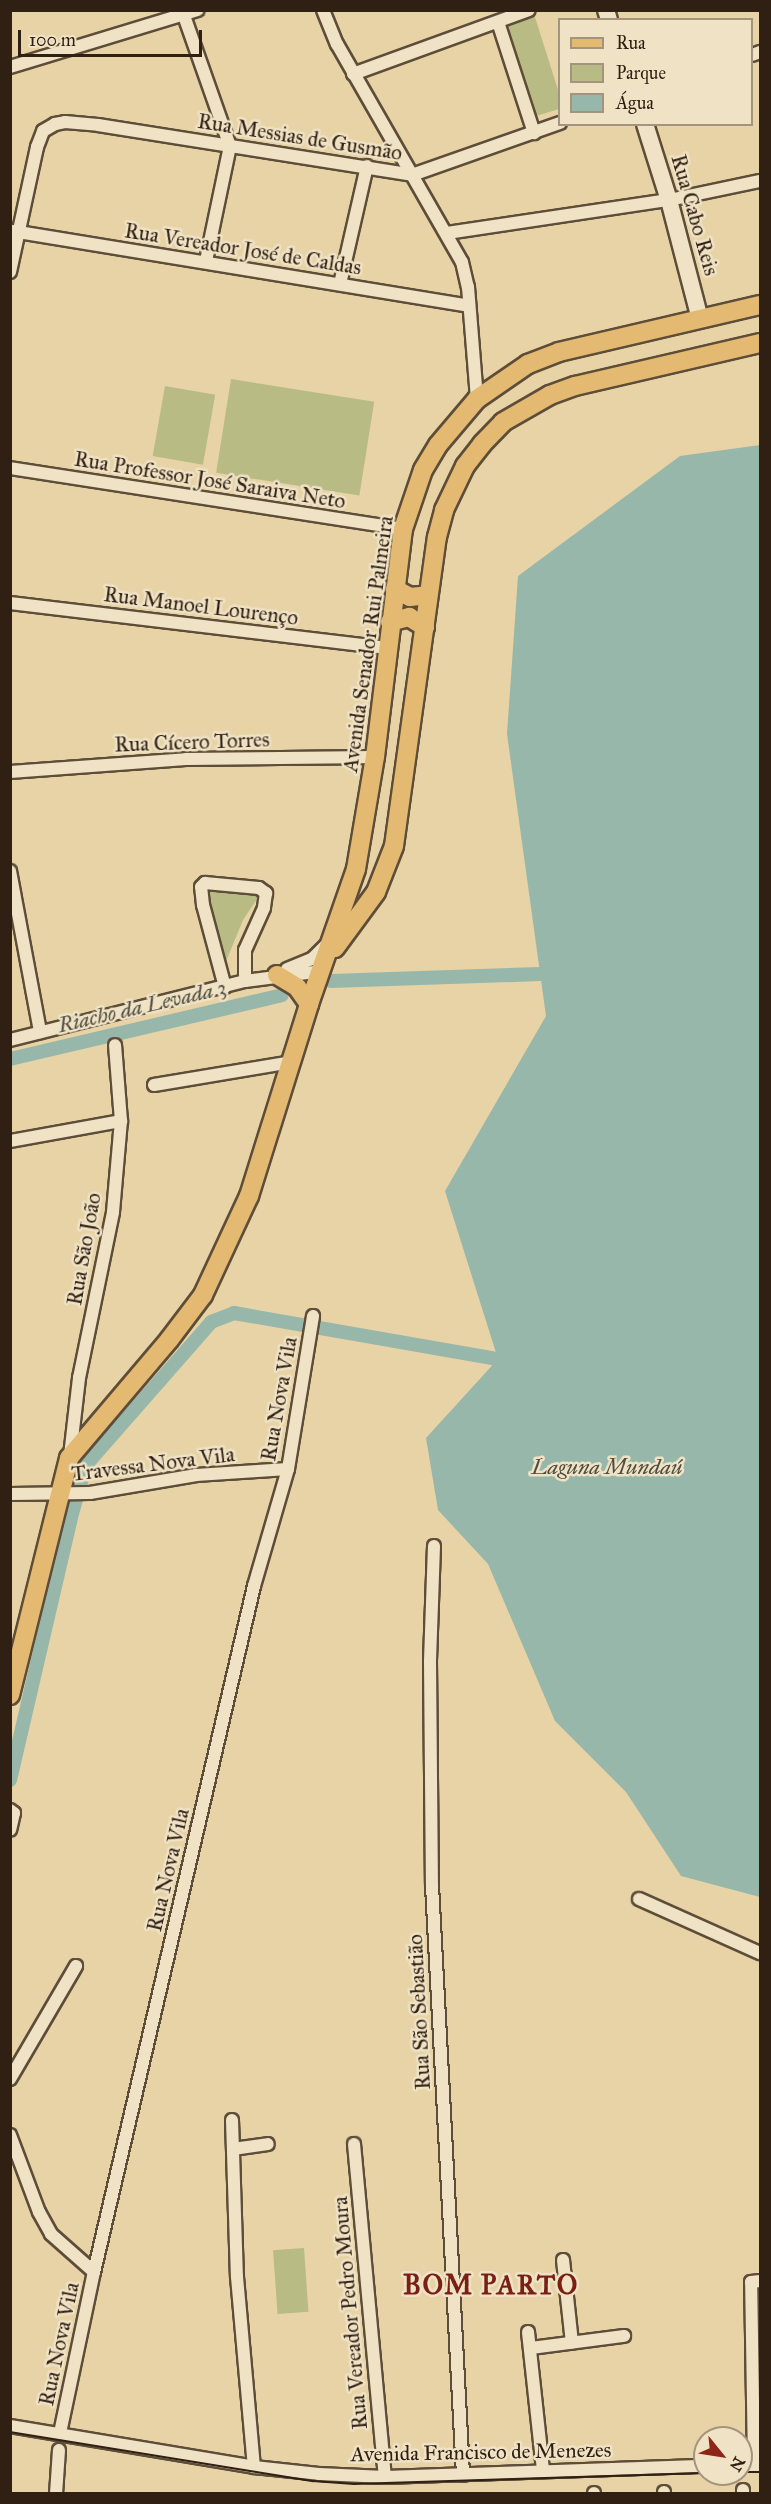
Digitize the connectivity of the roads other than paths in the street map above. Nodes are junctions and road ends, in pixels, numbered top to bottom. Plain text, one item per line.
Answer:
1 (198, 10) edge
2 (323, 10) edge
3 (529, 10) edge
4 (183, 13) edge
5 (498, 22) junction
6 (10, 67) edge
7 (353, 74) junction
8 (558, 124) edge
9 (646, 126) edge
10 (534, 133) junction
11 (230, 146) junction
12 (367, 166) junction
13 (412, 175) junction
14 (758, 183) edge
15 (669, 200) junction
16 (14, 232) edge
17 (447, 233) junction
18 (206, 261) junction
19 (10, 272) edge
20 (340, 284) junction
21 (760, 305) edge
22 (469, 306) junction
23 (700, 319) junction
24 (760, 343) edge
25 (477, 399) junction
26 (10, 468) edge
27 (403, 529) junction
28 (394, 589) junction
29 (429, 595) junction
30 (10, 603) edge
31 (390, 622) junction
32 (425, 627) junction
33 (387, 648) junction
34 (375, 757) junction
35 (10, 772) edge
36 (11, 876) edge
37 (333, 938) junction
38 (324, 965) junction
39 (272, 976) junction
40 (245, 981) junction
41 (225, 987) junction
42 (309, 1004) junction
43 (40, 1032) junction
44 (10, 1040) edge
45 (115, 1045) dead end
46 (291, 1062) junction
47 (154, 1084) dead end
48 (120, 1121) junction
49 (10, 1141) edge
50 (312, 1322) dead end
51 (69, 1458) junction
52 (288, 1468) junction
53 (10, 1494) edge
54 (62, 1495) junction
55 (434, 1546) dead end
56 (10, 1695) edge
57 (12, 1810) edge
58 (10, 1830) edge
59 (639, 1899) dead end
60 (760, 1953) edge
61 (76, 1966) dead end
62 (10, 2079) edge
63 (232, 2120) dead end
64 (10, 2135) edge
65 (268, 2144) dead end
66 (354, 2144) dead end
67 (233, 2149) junction
68 (563, 2260) dead end
69 (94, 2272) junction
70 (756, 2282) edge
71 (528, 2332) dead end
72 (624, 2336) dead end
73 (572, 2343) junction
74 (531, 2348) junction
75 (10, 2426) edge
76 (60, 2433) junction
77 (59, 2450) dead end
78 (758, 2465) edge
79 (693, 2466) edge
80 (254, 2467) junction
81 (543, 2470) junction
82 (463, 2475) junction
83 (385, 2477) junction
84 (56, 2493) edge

1 - 4 street
2 - 7 street
3 - 5 street
4 - 6 street
4 - 11 street
5 - 7 street
5 - 10 street
7 - 13 street
8 - 10 street, Rua Messias de Gusmão
9 - 15 main road, Rua Cabo Reis
10 - 13 street, Rua Messias de Gusmão
11 - 12 street, Rua Messias de Gusmão
11 - 16 street, Rua Messias de Gusmão
11 - 18 street
12 - 13 street, Rua Messias de Gusmão
12 - 20 street
13 - 17 street
14 - 15 street
15 - 17 street
15 - 23 main road, Rua Cabo Reis
16 - 18 street, Rua Vereador José de Caldas
16 - 19 street
17 - 22 street
18 - 20 street, Rua Vereador José de Caldas
20 - 22 street, Rua Vereador José de Caldas
21 - 23 main road, Avenida Senador Rui Palmeira
22 - 25 street
23 - 25 main road, Avenida Senador Rui Palmeira
24 - 29 main road, Avenida Senador Rui Palmeira
25 - 27 main road, Avenida Senador Rui Palmeira
26 - 27 street, Rua Professor José Saraiva Neto
27 - 28 main road, Avenida Senador Rui Palmeira
28 - 29 main road
28 - 31 main road, Avenida Senador Rui Palmeira
29 - 32 main road, Avenida Senador Rui Palmeira
30 - 33 street, Rua Manoel Lourenço
31 - 32 main road
31 - 33 main road, Avenida Senador Rui Palmeira
32 - 38 main road, Avenida Senador Rui Palmeira
33 - 34 main road, Avenida Senador Rui Palmeira
34 - 35 street, Rua Cícero Torres
34 - 37 main road, Avenida Senador Rui Palmeira
36 - 43 street
37 - 38 main road, Avenida Senador Rui Palmeira
37 - 39 street
38 - 39 street
38 - 42 main road, Avenida Senador Rui Palmeira
39 - 40 street
39 - 42 main road
40 - 41 street
40 - 41 street
41 - 43 street
42 - 46 main road, Avenida Senador Rui Palmeira
43 - 44 street
45 - 48 street, Rua São João
46 - 47 street
46 - 51 main road, Avenida Senador Rui Palmeira
48 - 49 street
48 - 51 street, Rua São João
50 - 52 street, Rua Nova Vila
51 - 54 main road, Avenida Senador Rui Palmeira
52 - 54 street, Travessa Nova Vila
52 - 69 street, Rua Nova Vila
53 - 54 street, Travessa Nova Vila
54 - 56 main road, Avenida Senador Rui Palmeira
55 - 82 street, Rua São Sebastião
57 - 58 street
59 - 60 street
61 - 62 street
63 - 67 street
64 - 69 street
65 - 67 street
66 - 83 street, Rua Vereador Pedro Moura
67 - 80 street
68 - 73 street
69 - 76 street, Rua Nova Vila
70 - 78 street
71 - 74 street
72 - 73 street
73 - 74 street
74 - 81 street
75 - 76 street, Avenida Francisco de Menezes
76 - 80 street, Avenida Francisco de Menezes
77 - 84 street
79 - 81 street, Avenida Francisco de Menezes
80 - 83 street, Avenida Francisco de Menezes
81 - 82 street, Avenida Francisco de Menezes
82 - 83 street, Avenida Francisco de Menezes

